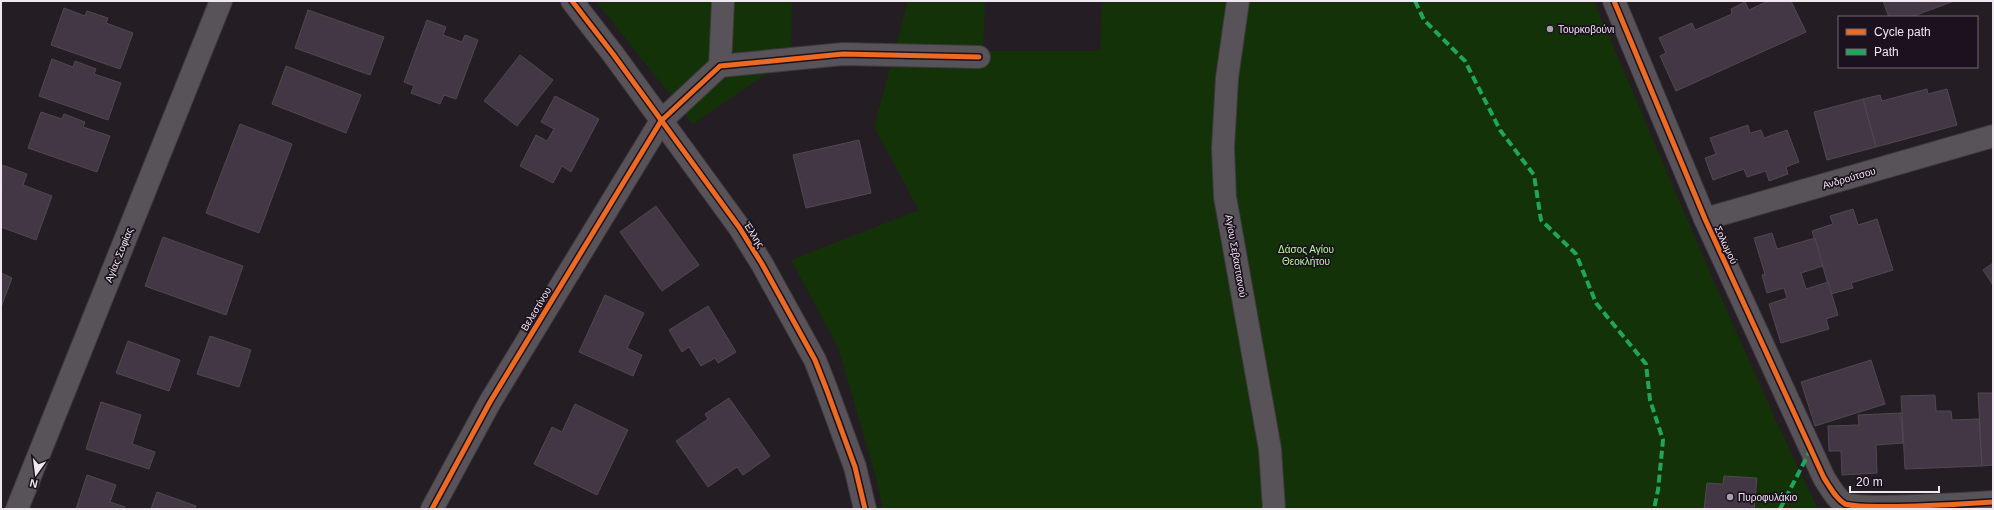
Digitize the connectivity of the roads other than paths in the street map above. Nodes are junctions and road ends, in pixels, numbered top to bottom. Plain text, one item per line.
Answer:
1 (221, 1) edge
2 (572, 1) edge
3 (723, 1) edge
4 (1238, 1) edge
5 (1614, 1) edge
6 (979, 57) dead end
7 (720, 66) junction
8 (661, 121) junction
9 (1993, 136) edge
10 (1705, 220) junction
11 (1993, 502) edge
12 (17, 509) edge
13 (432, 509) edge
14 (865, 509) edge
15 (1274, 509) edge

1 - 12 street, Αγίας Σοφίας
2 - 8 street, Έλλης
3 - 7 street
4 - 15 street, Αγίου Σεβαστιανού
5 - 10 street, Σολωμού
6 - 7 street
7 - 8 street, Βελεστίνου
8 - 13 street, Βελεστίνου
8 - 14 street, Έλλης
9 - 10 street, Ανδρούτσου
10 - 11 street, Σολωμού

